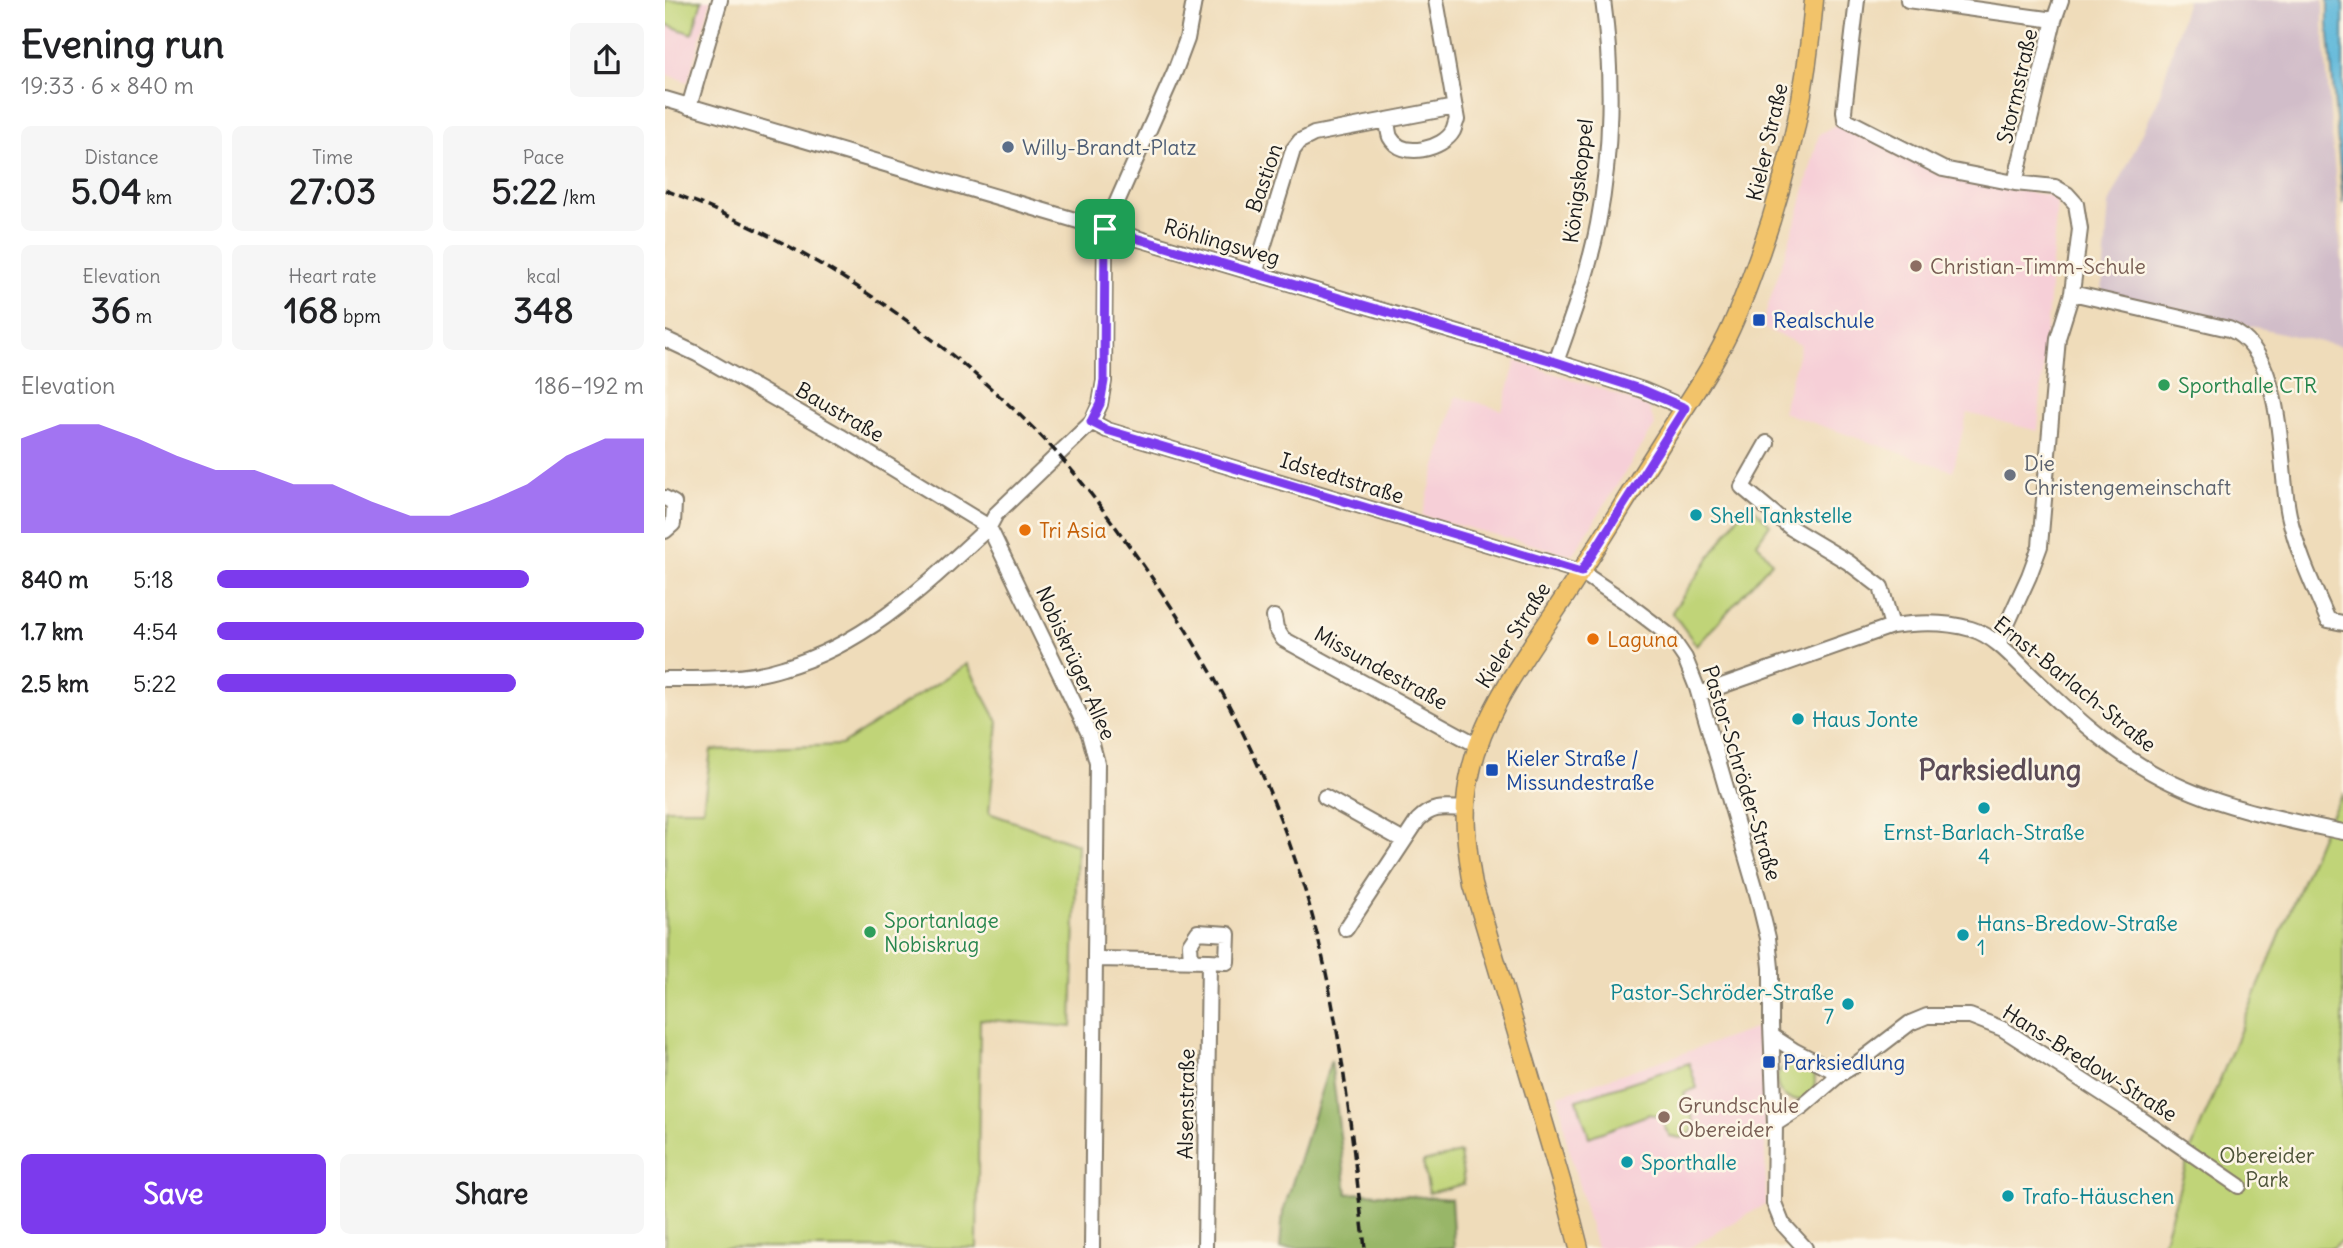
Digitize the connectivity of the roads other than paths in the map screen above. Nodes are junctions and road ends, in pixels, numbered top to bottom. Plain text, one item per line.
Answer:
1 (720, 0) edge
2 (1195, 0) edge
3 (1436, 0) edge
4 (1603, 0) edge
5 (1814, 0) edge
6 (1857, 0) edge
7 (1908, 0) edge
8 (2061, 0) edge
9 (2054, 20) junction
10 (665, 99) edge
11 (689, 107) junction
12 (1455, 107) junction
13 (1387, 120) junction
14 (2015, 183) junction
15 (1105, 229) junction
16 (1255, 274) junction
17 (2072, 293) junction
18 (665, 339) edge
19 (1556, 362) junction
20 (1685, 408) junction
21 (1091, 422) junction
22 (1767, 443) dead end
23 (665, 498) edge
24 (989, 527) junction
25 (665, 531) edge
26 (1581, 572) junction
27 (1274, 617) dead end
28 (2343, 623) edge
29 (1892, 626) junction
30 (1998, 644) junction
31 (665, 679) edge
32 (1699, 694) junction
33 (1479, 746) junction
34 (1325, 797) dead end
35 (1464, 809) junction
36 (2343, 831) edge
37 (1404, 841) junction
38 (1346, 929) dead end
39 (1095, 959) junction
40 (1191, 961) junction
41 (1209, 961) junction
42 (1772, 1036) junction
43 (1840, 1074) junction
44 (1775, 1124) junction
45 (2239, 1186) dead end
46 (1092, 1248) edge
47 (1205, 1248) edge
48 (1579, 1248) edge
49 (1805, 1248) edge

1 - 11 street
2 - 15 street
3 - 12 street
4 - 19 street, Königskoppel
5 - 20 main road, Kieler Straße
6 - 14 street
7 - 9 street
8 - 9 street, Stormstraße
9 - 14 street, Stormstraße
10 - 11 street, Röhlingsweg
11 - 15 street, Röhlingsweg
12 - 13 street, Bastion
12 - 13 street
13 - 16 street, Bastion
14 - 17 street
15 - 16 street, Röhlingsweg
15 - 21 street
16 - 19 street, Röhlingsweg
17 - 28 street
17 - 30 street
18 - 24 street, Baustraße
19 - 20 street, Röhlingsweg
20 - 26 main road, Kieler Straße
21 - 24 street
21 - 26 street, Idstedtstraße
22 - 29 street
23 - 25 street
24 - 31 street
24 - 39 street, Nobiskrüger Allee
26 - 32 street, Pastor-Schröder-Straße
26 - 33 main road, Kieler Straße
27 - 33 street, Missundestraße
29 - 30 street, Ernst-Barlach-Straße
29 - 32 street, Ernst-Barlach-Straße
30 - 36 street, Ernst-Barlach-Straße
32 - 42 street, Pastor-Schröder-Straße
33 - 35 main road, Kieler Straße
34 - 37 street
35 - 37 street
35 - 48 main road, Kieler Straße
37 - 38 street
39 - 40 street
39 - 46 street, Nobiskrüger Allee
40 - 41 street
40 - 41 street
41 - 47 street, Alsenstraße
42 - 43 street
42 - 44 street, Pastor-Schröder-Straße
43 - 44 street
43 - 45 street, Hans-Bredow-Straße
44 - 49 street, Pastor-Schröder-Straße

